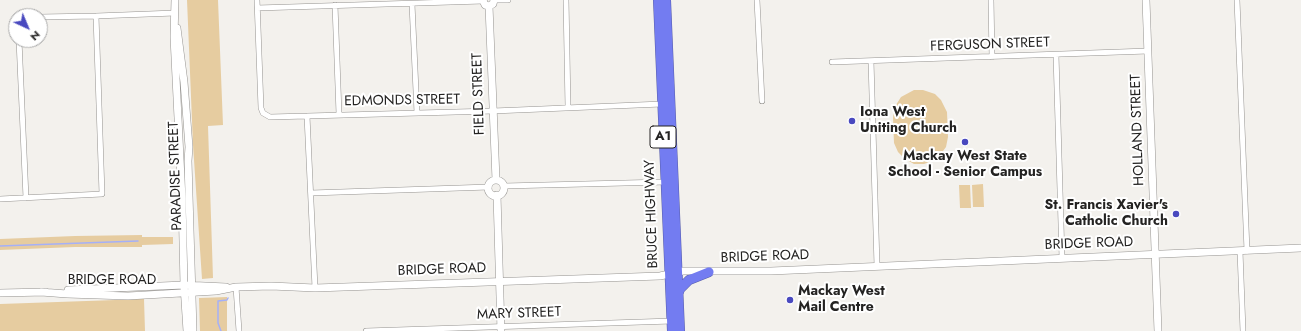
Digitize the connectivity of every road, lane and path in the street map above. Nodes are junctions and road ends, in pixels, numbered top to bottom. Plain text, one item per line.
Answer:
1 (175, 0) edge
2 (257, 0) edge
3 (508, 0) edge
4 (566, 0) edge
5 (658, 0) edge
6 (666, 0) edge
7 (757, 0) edge
8 (991, 0) edge
9 (1146, 0) edge
10 (1237, 0) edge
11 (488, 2) edge
12 (412, 4) junction
13 (335, 6) junction
14 (257, 8) junction
15 (96, 16) junction
16 (48, 17) edge
17 (175, 17) junction
18 (19, 48) edge
19 (1148, 51) junction
20 (1056, 54) junction
21 (992, 57) junction
22 (871, 60) junction
23 (832, 62) dead end
24 (762, 101) dead end
25 (662, 104) junction
26 (568, 107) junction
27 (493, 111) junction
28 (416, 112) junction
29 (339, 114) junction
30 (307, 116) junction
31 (496, 180) junction
32 (665, 182) junction
33 (504, 186) junction
34 (489, 187) junction
35 (311, 193) junction
36 (497, 195) junction
37 (26, 198) junction
38 (0, 199) edge
39 (1301, 248) edge
40 (1240, 251) junction
41 (1248, 251) junction
42 (1155, 254) junction
43 (1062, 258) junction
44 (877, 266) junction
45 (709, 272) junction
46 (673, 273) junction
47 (500, 281) junction
48 (233, 287) junction
49 (315, 288) junction
50 (184, 289) junction
51 (192, 289) junction
52 (0, 293) edge
53 (678, 295) junction
54 (672, 321) junction
55 (501, 329) edge
56 (187, 331) edge
57 (194, 331) edge
58 (239, 331) edge
59 (366, 331) edge
60 (672, 331) edge
61 (680, 331) edge
62 (1158, 331) edge
63 (1243, 331) edge

1 - 17 street, PARADISE STREET
2 - 14 street
3 - 11 street
4 - 26 street
5 - 25 highway, BRUCE HIGHWAY / A1
6 - 46 highway, BRUCE HIGHWAY / A1
7 - 24 street
8 - 21 street
9 - 19 street, HOLLAND STREET
10 - 41 street
11 - 12 street
11 - 27 street, FIELD STREET
12 - 13 street
12 - 28 street
13 - 14 street
13 - 29 street
14 - 30 street, EDMONDS STREET
15 - 16 street
15 - 17 street
15 - 37 street
17 - 50 street, PARADISE STREET
17 - 51 street, PARADISE STREET
18 - 37 street
19 - 20 street, FERGUSON STREET
19 - 42 street, HOLLAND STREET
20 - 21 street, FERGUSON STREET
20 - 43 street
21 - 22 street, FERGUSON STREET
22 - 23 street, FERGUSON STREET
22 - 44 street
25 - 26 street, EDMONDS STREET
25 - 32 highway, BRUCE HIGHWAY / A1
26 - 27 street, EDMONDS STREET
27 - 28 street, EDMONDS STREET
27 - 31 street, FIELD STREET
28 - 29 street, EDMONDS STREET
29 - 30 street, EDMONDS STREET
30 - 35 street
31 - 33 street
31 - 34 street
32 - 33 street
32 - 46 highway, BRUCE HIGHWAY / A1
33 - 36 street
34 - 35 street
34 - 36 street
35 - 49 street
36 - 47 street
37 - 38 street
39 - 41 street, BRIDGE ROAD
40 - 41 street, BRIDGE ROAD
40 - 42 street, BRIDGE ROAD
40 - 63 street
42 - 43 street, BRIDGE ROAD
42 - 62 street, HOLLAND STREET
43 - 44 street, BRIDGE ROAD
44 - 45 street, BRIDGE ROAD
45 - 46 street, BRIDGE ROAD
45 - 53 highway
46 - 47 street, BRIDGE ROAD
46 - 53 highway, BRUCE HIGHWAY / A1
46 - 54 highway, BRUCE HIGHWAY / A1
47 - 49 street, BRIDGE ROAD
47 - 55 street
48 - 49 street, BRIDGE ROAD
48 - 51 street, BRIDGE ROAD
48 - 58 street
50 - 51 street, BRIDGE ROAD
50 - 52 street, BRIDGE ROAD
50 - 56 street, PARADISE STREET
51 - 57 street, PARADISE STREET
53 - 61 highway, BRUCE HIGHWAY / A1
54 - 55 street, MARY STREET
54 - 60 highway, BRUCE HIGHWAY / A1
55 - 59 street, MARY STREET

